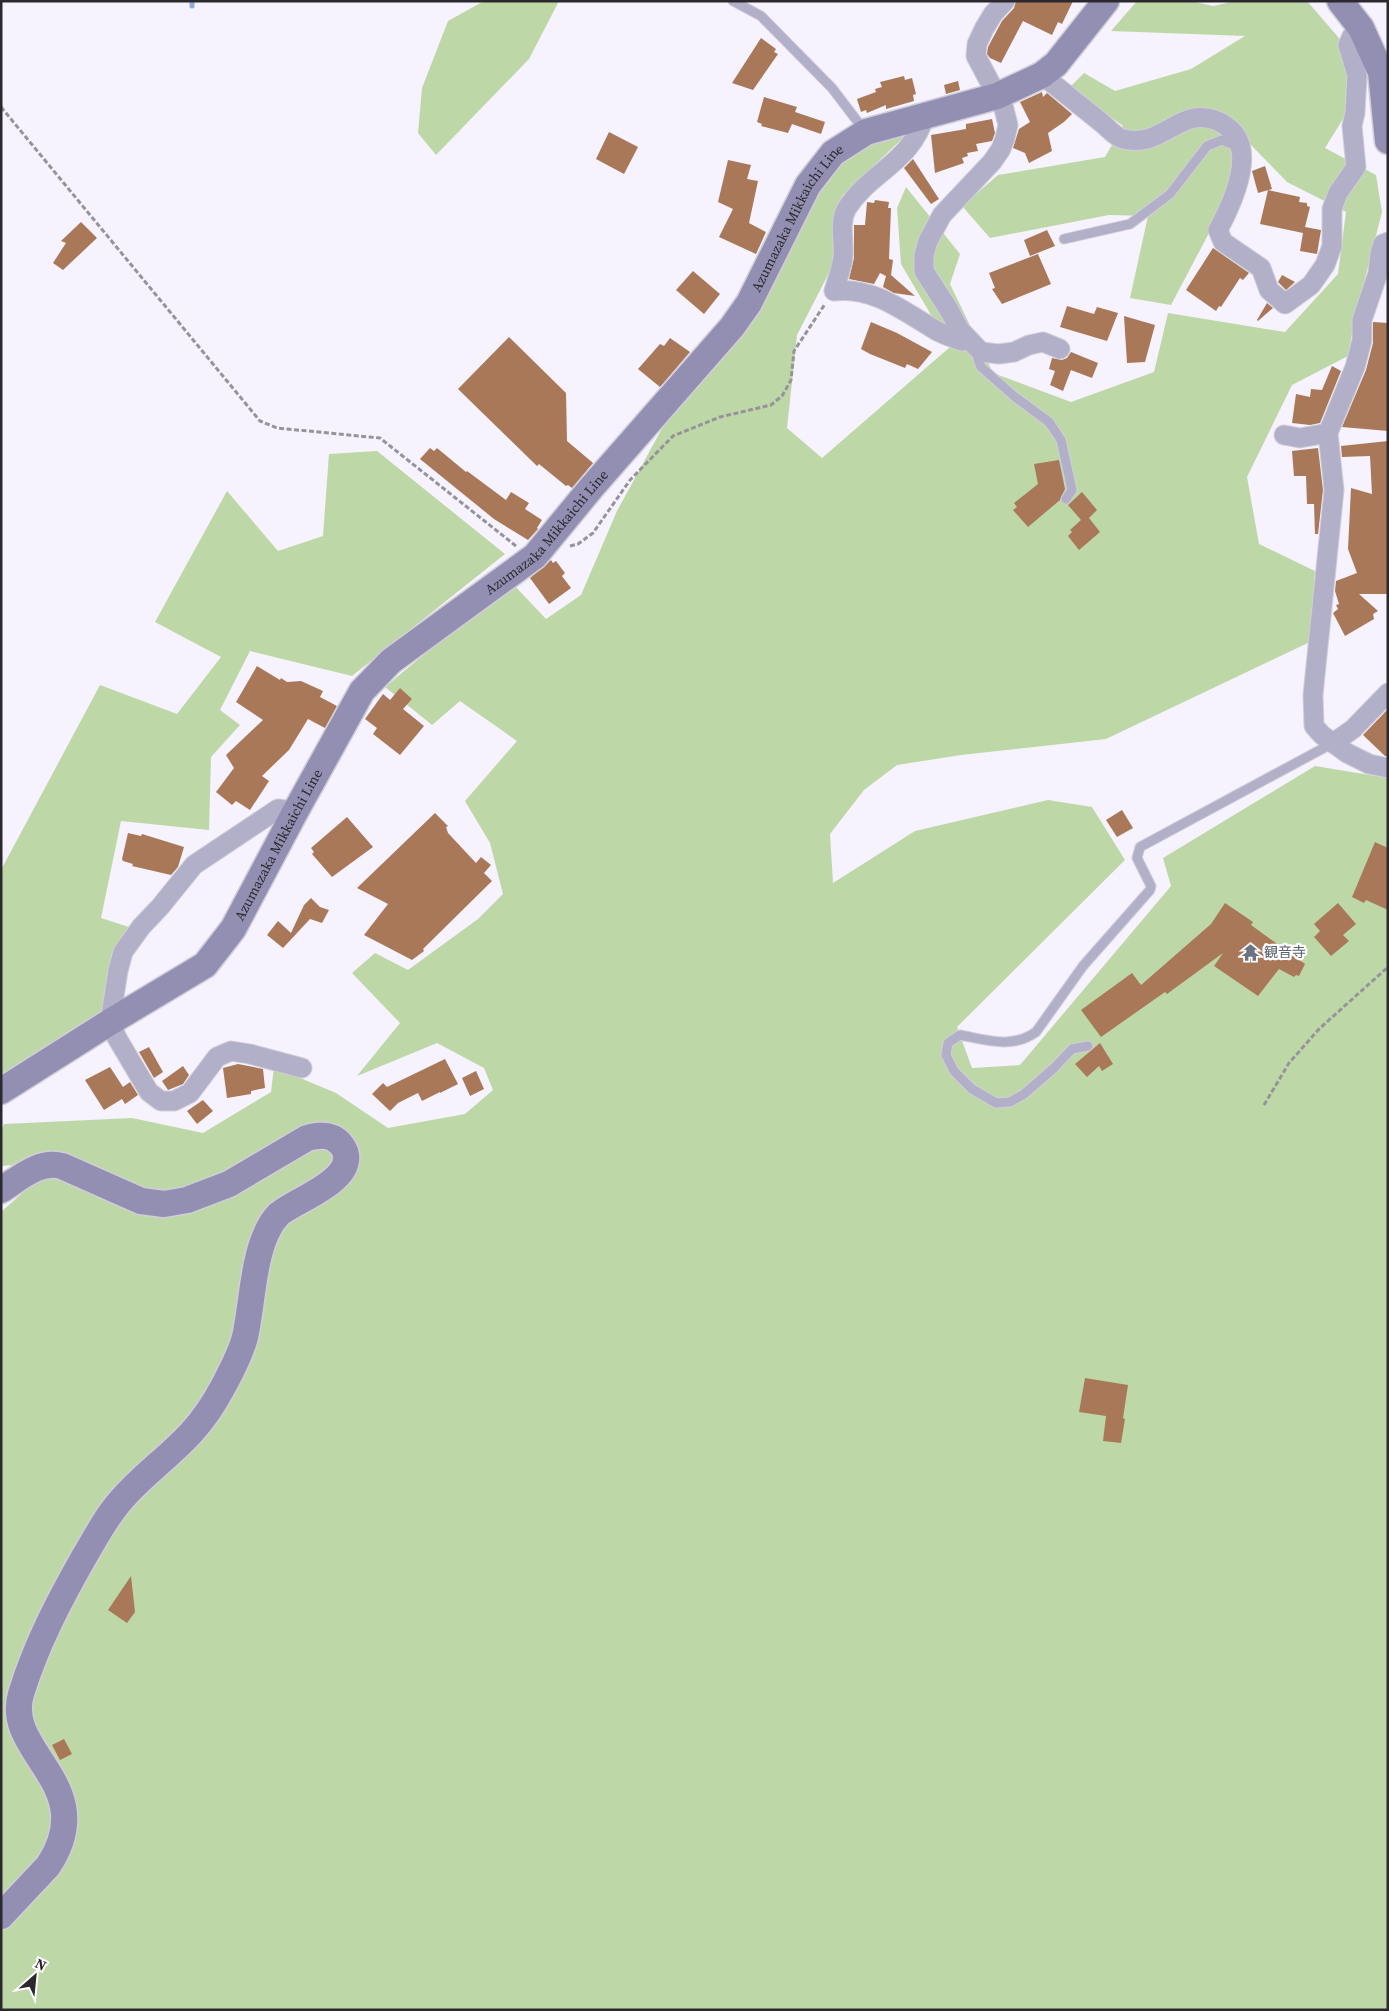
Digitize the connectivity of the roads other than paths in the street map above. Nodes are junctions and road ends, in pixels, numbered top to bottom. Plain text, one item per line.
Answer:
1 (733, 1) edge
2 (1005, 1) edge
3 (1106, 1) edge
4 (1340, 1) edge
5 (1361, 28) junction
6 (1042, 75) junction
7 (997, 96) junction
8 (925, 115) junction
9 (866, 132) junction
10 (1388, 140) edge
11 (1242, 148) junction
12 (1064, 238) dead end
13 (1388, 242) edge
14 (966, 337) junction
15 (1060, 349) dead end
16 (981, 352) junction
17 (1328, 433) junction
18 (1284, 435) dead end
19 (1066, 500) dead end
20 (1388, 693) edge
21 (1333, 743) junction
22 (1388, 768) edge
23 (294, 814) junction
24 (110, 1022) junction
25 (1088, 1046) dead end
26 (302, 1068) dead end
27 (1, 1091) edge
28 (1, 1190) edge
29 (1, 1916) edge

1 - 9 lane
2 - 7 street
3 - 6 main road, Azumazaka Mikkaichi Line
4 - 5 main road
5 - 10 main road
5 - 11 street
6 - 7 main road, Azumazaka Mikkaichi Line
6 - 11 street
7 - 8 main road, Azumazaka Mikkaichi Line
7 - 14 street
8 - 9 main road, Azumazaka Mikkaichi Line
8 - 14 street
9 - 23 main road, Azumazaka Mikkaichi Line
11 - 12 lane
13 - 17 street
14 - 16 street
15 - 16 street
16 - 19 lane
17 - 18 street
17 - 21 street
20 - 21 street
21 - 22 street
21 - 25 lane
23 - 24 main road, Azumazaka Mikkaichi Line
23 - 24 street
24 - 26 street
24 - 27 main road, Azumazaka Mikkaichi Line
28 - 29 main road

